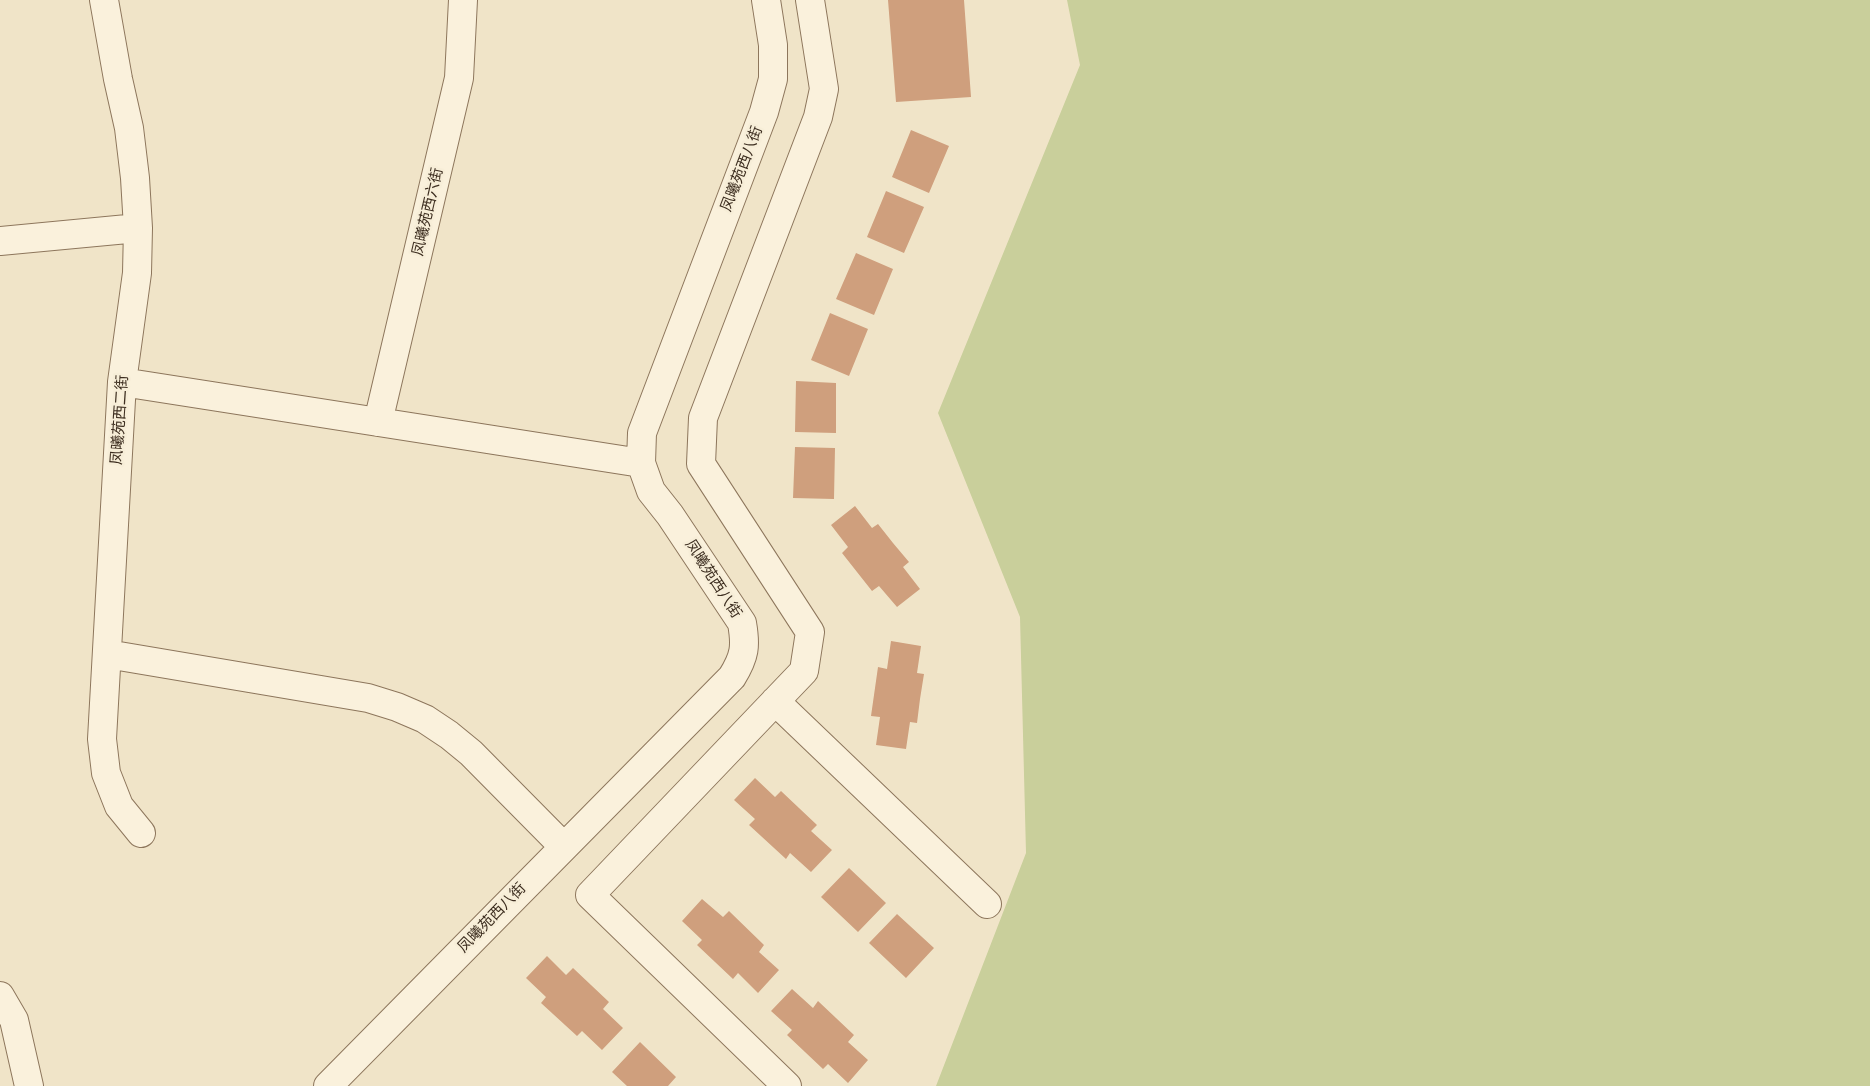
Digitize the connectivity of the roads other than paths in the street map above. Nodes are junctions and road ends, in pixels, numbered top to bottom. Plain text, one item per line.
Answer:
1 (104, 0) edge
2 (463, 0) edge
3 (766, 0) edge
4 (810, 0) edge
5 (138, 228) junction
6 (0, 241) edge
7 (122, 382) junction
8 (378, 422) junction
9 (641, 463) junction
10 (107, 654) junction
11 (775, 701) junction
12 (141, 833) dead end
13 (563, 846) junction
14 (987, 904) dead end
15 (0, 996) edge
16 (29, 1086) edge
17 (328, 1086) edge
18 (787, 1086) edge

1 - 5 street, 凤曦苑西二街
2 - 8 street, 凤曦苑西六街
3 - 9 street, 凤曦苑西八街
4 - 11 street
5 - 6 street
5 - 7 street, 凤曦苑西二街
7 - 8 street
7 - 10 street, 凤曦苑西二街
8 - 9 street
9 - 13 street, 凤曦苑西八街
10 - 12 street, 凤曦苑西二街
10 - 13 street
11 - 14 street
11 - 18 street
13 - 17 street, 凤曦苑西八街
15 - 16 street

